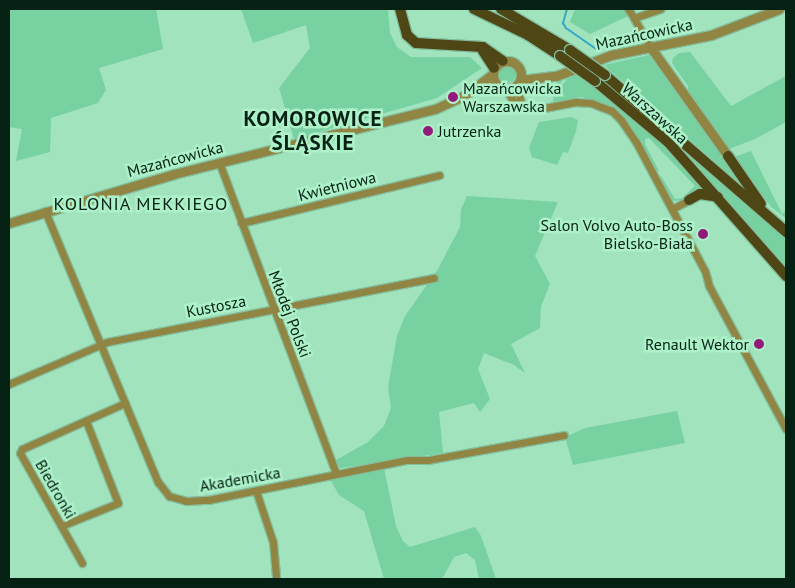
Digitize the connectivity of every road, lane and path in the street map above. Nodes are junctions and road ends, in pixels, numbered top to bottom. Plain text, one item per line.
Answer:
1 (474, 9) edge
2 (501, 9) edge
3 (628, 9) edge
4 (660, 9) edge
5 (779, 9) edge
6 (403, 11) edge
7 (767, 11) edge
8 (634, 18) junction
9 (476, 46) junction
10 (651, 48) junction
11 (503, 61) junction
12 (493, 71) junction
13 (519, 79) junction
14 (501, 87) junction
15 (466, 95) junction
16 (522, 105) junction
17 (728, 156) joint
18 (219, 162) junction
19 (439, 175) dead end
20 (718, 197) junction
21 (689, 200) joint
22 (672, 209) junction
23 (45, 210) junction
24 (772, 219) junction
25 (9, 223) edge
26 (241, 224) junction
27 (786, 232) edge
28 (786, 276) edge
29 (434, 278) dead end
30 (274, 309) junction
31 (100, 344) junction
32 (9, 384) edge
33 (125, 403) junction
34 (86, 421) junction
35 (786, 429) edge
36 (564, 435) dead end
37 (336, 474) junction
38 (256, 491) junction
39 (61, 526) junction
40 (82, 563) dead end
41 (276, 579) edge

1 - 20 main road, Warszawska, bridge
2 - 24 main road, Warszawska, bridge
3 - 8 street
4 - 8 street
5 - 7 street, Mazańcowicka
6 - 9 main road
7 - 10 street, Mazańcowicka
8 - 10 street
9 - 11 main road
9 - 12 main road
10 - 13 street, Mazańcowicka
10 - 17 street
11 - 12 street, Mazańcowicka
11 - 13 street
12 - 14 street
12 - 15 street, Mazańcowicka
13 - 14 street, Mazańcowicka
13 - 16 street
14 - 15 street, Mazańcowicka
14 - 16 street
15 - 18 street, Mazańcowicka
16 - 22 street
17 - 24 main road
18 - 23 street, Mazańcowicka
18 - 26 street, Młodej Polski
19 - 26 street, Kwietniowa
20 - 21 main road
20 - 28 main road, Warszawska
21 - 22 street
22 - 35 street
23 - 25 street, Mazańcowicka
23 - 31 street, Akademicka
24 - 27 main road, Warszawska
26 - 30 street, Młodej Polski
29 - 30 street, Kustosza
30 - 31 street, Kustosza
30 - 37 street, Młodej Polski
31 - 32 street, Kustosza
31 - 33 street, Akademicka
33 - 34 street, Biedronki
33 - 38 street, Akademicka
34 - 39 street
34 - 39 street, Biedronki
36 - 37 street, Akademicka
37 - 38 street, Akademicka
38 - 41 street
39 - 40 street, Biedronki

